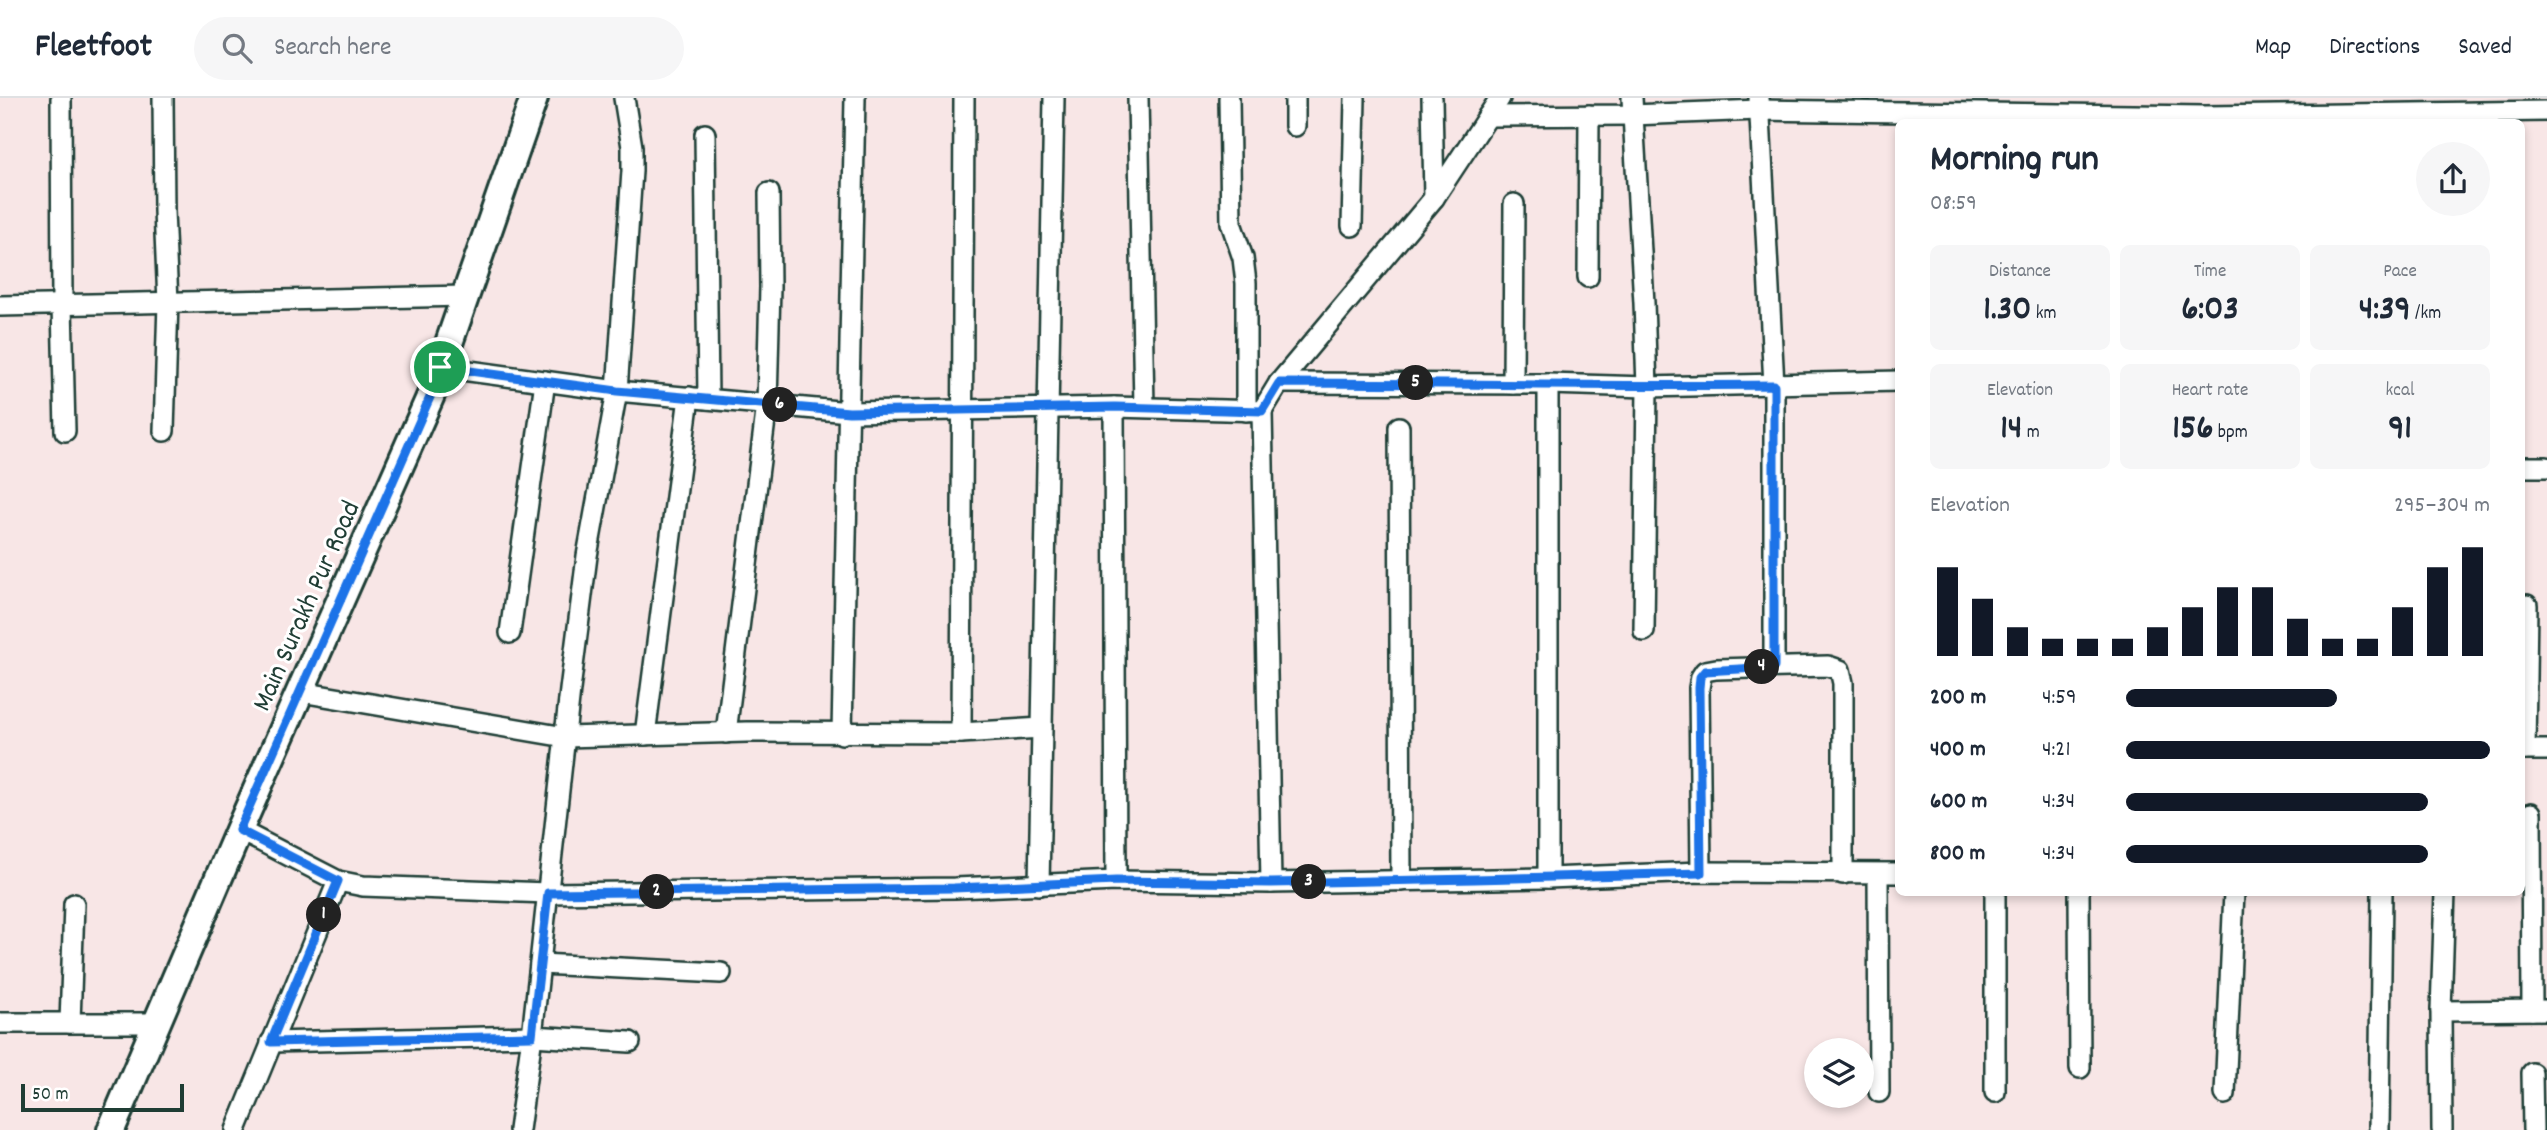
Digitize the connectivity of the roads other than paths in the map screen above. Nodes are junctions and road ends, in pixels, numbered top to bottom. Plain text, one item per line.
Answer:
1 (61, 98) edge
2 (163, 98) edge
3 (534, 98) edge
4 (624, 98) edge
5 (855, 98) edge
6 (964, 98) edge
7 (1054, 98) edge
8 (1138, 98) edge
9 (1229, 98) edge
10 (1295, 98) edge
11 (1355, 98) edge
12 (1432, 98) edge
13 (1500, 98) edge
14 (1759, 104) edge
15 (2522, 105) edge
16 (1632, 106) edge
17 (2205, 107) edge
18 (1907, 111) edge
19 (2448, 111) edge
20 (2547, 111) edge
21 (1589, 115) junction
22 (1488, 116) junction
23 (2097, 119) edge
24 (1295, 126) dead end
25 (705, 134) dead end
26 (769, 193) dead end
27 (1434, 198) junction
28 (1514, 204) dead end
29 (1352, 226) dead end
30 (1588, 277) dead end
31 (465, 296) junction
32 (168, 302) junction
33 (62, 304) junction
34 (0, 306) edge
35 (440, 367) junction
36 (545, 381) junction
37 (1895, 381) edge
38 (1279, 383) junction
39 (1513, 383) junction
40 (1548, 384) junction
41 (1774, 385) junction
42 (1647, 387) junction
43 (617, 391) junction
44 (699, 398) junction
45 (767, 404) junction
46 (1048, 407) junction
47 (1115, 407) junction
48 (1144, 407) junction
49 (962, 410) junction
50 (1254, 411) junction
51 (849, 412) junction
52 (1399, 427) dead end
53 (65, 431) dead end
54 (164, 431) dead end
55 (2525, 467) edge
56 (2547, 467) edge
57 (2527, 605) dead end
58 (1644, 631) dead end
59 (510, 633) dead end
60 (1774, 667) junction
61 (302, 692) junction
62 (2525, 702) edge
63 (1042, 728) junction
64 (726, 733) junction
65 (961, 733) junction
66 (842, 734) junction
67 (645, 735) junction
68 (565, 737) junction
69 (2525, 750) edge
70 (2547, 750) edge
71 (2531, 813) dead end
72 (239, 830) junction
73 (1701, 873) junction
74 (1895, 873) edge
75 (1843, 874) junction
76 (1878, 874) junction
77 (1548, 878) junction
78 (338, 881) junction
79 (1116, 881) junction
80 (1401, 881) junction
81 (1271, 883) junction
82 (1039, 885) junction
83 (548, 893) junction
84 (1994, 896) edge
85 (2079, 896) edge
86 (2234, 896) edge
87 (2382, 896) edge
88 (2445, 896) edge
89 (74, 904) dead end
90 (540, 964) junction
91 (721, 973) dead end
92 (2539, 1010) edge
93 (2441, 1011) junction
94 (0, 1023) edge
95 (70, 1023) junction
96 (157, 1023) junction
97 (532, 1036) junction
98 (271, 1042) junction
99 (630, 1042) dead end
100 (2080, 1068) dead end
101 (2532, 1073) dead end
102 (1879, 1092) dead end
103 (1995, 1092) dead end
104 (2225, 1094) dead end
105 (111, 1130) edge
106 (236, 1130) edge
107 (519, 1130) edge
108 (2379, 1130) edge
109 (2442, 1130) edge
110 (2533, 1130) edge

1 - 33 street
2 - 32 street
3 - 31 street, Main Surakh Pur Road
4 - 43 street
5 - 51 street
6 - 49 street
7 - 46 street
8 - 48 street
9 - 50 street
10 - 24 street
11 - 29 street
12 - 27 street
13 - 22 street
14 - 16 street
14 - 18 street
14 - 41 street
15 - 19 street
15 - 20 street
16 - 21 street
16 - 42 street
17 - 19 street
17 - 23 street
18 - 23 street
21 - 22 street
21 - 30 street
22 - 27 street
25 - 44 street
26 - 45 street
27 - 38 street
28 - 39 street
31 - 32 street
31 - 35 street, Main Surakh Pur Road
32 - 33 street
32 - 54 street
33 - 34 street
33 - 53 street
35 - 36 street
35 - 61 street, Main Surakh Pur Road
36 - 43 street
36 - 59 street
37 - 41 street
38 - 39 street
38 - 50 street
39 - 40 street
40 - 42 street
40 - 77 street
41 - 42 street
41 - 60 street
42 - 58 street
43 - 44 street
43 - 68 street
44 - 45 street
44 - 67 street
45 - 51 street
45 - 64 street
46 - 47 street
46 - 49 street
46 - 63 street
47 - 48 street
47 - 79 street
48 - 50 street
49 - 51 street
49 - 65 street
50 - 81 street
51 - 66 street
52 - 80 street
55 - 56 street
57 - 62 street
60 - 73 street
60 - 75 street
61 - 68 street
61 - 72 street, Main Surakh Pur Road
63 - 65 street
63 - 82 street
64 - 66 street
64 - 67 street
65 - 66 street
67 - 68 street
68 - 83 street
69 - 70 street
71 - 92 street
72 - 78 street
72 - 96 street, Main Surakh Pur Road
73 - 75 street
73 - 77 street
74 - 76 street
75 - 76 street
76 - 102 street
77 - 80 street
78 - 83 street
78 - 98 street
79 - 81 street
79 - 82 street
80 - 81 street
82 - 83 street
83 - 90 street
84 - 103 street
85 - 100 street
86 - 104 street
87 - 108 street
88 - 93 street
89 - 95 street
90 - 91 street
90 - 97 street
92 - 93 street
93 - 109 street
94 - 95 street
95 - 96 street
96 - 105 street, Main Surakh Pur Road
97 - 98 street
97 - 99 street
97 - 107 street
98 - 106 street
101 - 110 street

